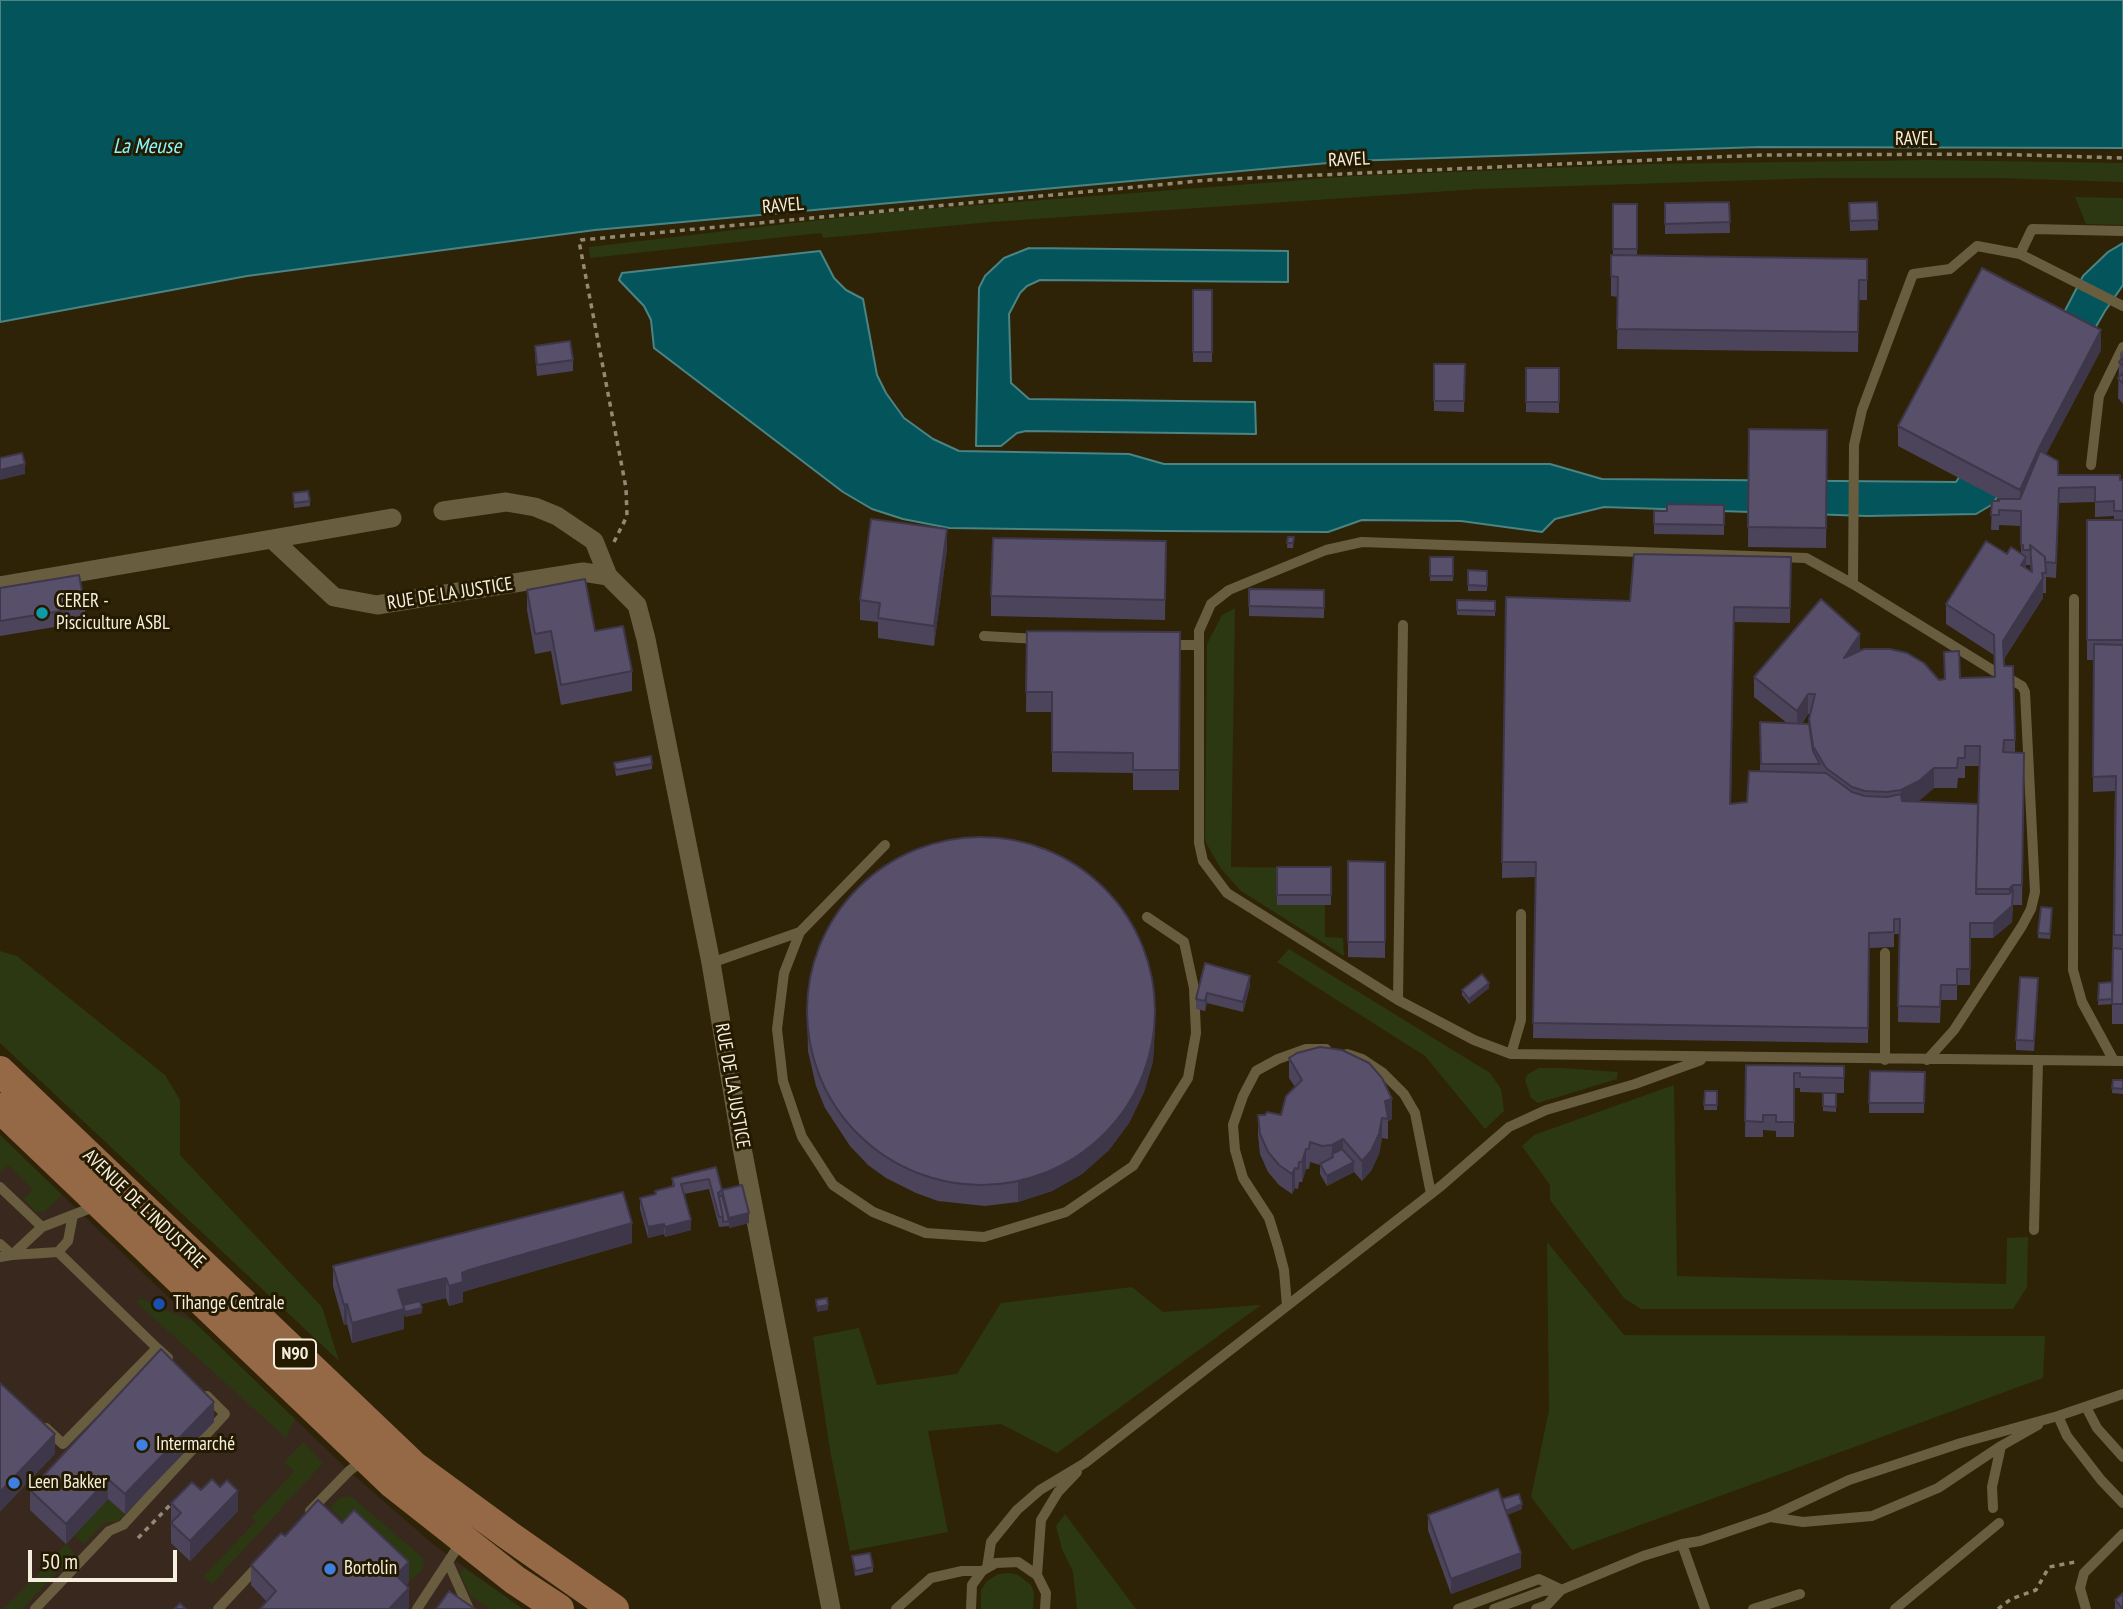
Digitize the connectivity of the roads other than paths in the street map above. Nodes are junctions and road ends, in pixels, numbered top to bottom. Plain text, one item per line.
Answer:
1 (2123, 231) edge
2 (2020, 254) junction
3 (2123, 306) edge
4 (2123, 347) edge
5 (2091, 466) dead end
6 (443, 511) dead end
7 (393, 518) dead end
8 (272, 539) junction
9 (608, 576) junction
10 (1853, 584) junction
11 (0, 586) edge
12 (2074, 599) dead end
13 (1403, 625) dead end
14 (984, 635) dead end
15 (1050, 640) edge
16 (1161, 645) edge
17 (1199, 645) junction
18 (886, 845) dead end
19 (1521, 914) dead end
20 (1147, 917) dead end
21 (800, 932) junction
22 (1885, 953) dead end
23 (711, 963) junction
24 (1398, 1000) junction
25 (1511, 1054) junction
26 (1708, 1058) junction
27 (1885, 1060) junction
28 (1927, 1060) junction
29 (2038, 1060) junction
30 (2118, 1061) edge
31 (0, 1072) edge
32 (0, 1108) edge
33 (0, 1187) edge
34 (1431, 1194) junction
35 (111, 1195) junction
36 (73, 1216) junction
37 (42, 1227) junction
38 (2034, 1230) dead end
39 (0, 1244) edge
40 (58, 1252) junction
41 (12, 1255) junction
42 (0, 1257) edge
43 (1287, 1306) junction
44 (157, 1348) junction
45 (177, 1367) edge
46 (196, 1385) edge
47 (2123, 1394) edge
48 (2086, 1407) junction
49 (2058, 1416) junction
50 (36, 1418) edge
51 (2001, 1446) junction
52 (376, 1449) junction
53 (2123, 1457) edge
54 (1086, 1463) junction
55 (2123, 1503) edge
56 (1993, 1508) dead end
57 (1770, 1517) junction
58 (303, 1519) edge
59 (1999, 1523) dead end
60 (2123, 1534) edge
61 (1682, 1544) junction
62 (455, 1550) junction
63 (266, 1558) edge
64 (984, 1569) junction
65 (1037, 1575) junction
66 (1561, 1590) junction
67 (1800, 1594) dead end
68 (1047, 1597) junction
69 (35, 1609) edge
70 (218, 1609) edge
71 (417, 1609) edge
72 (470, 1609) edge
73 (559, 1609) edge
74 (614, 1609) edge
75 (831, 1609) edge
76 (896, 1609) edge
77 (971, 1609) edge
78 (1045, 1609) edge
79 (1052, 1609) edge
80 (1458, 1609) edge
81 (1494, 1609) edge
82 (1536, 1609) edge
83 (1552, 1609) edge
84 (1706, 1609) edge
85 (1753, 1609) edge
86 (1895, 1609) edge
87 (2086, 1609) edge

1 - 2 lane
2 - 3 lane
2 - 10 lane
4 - 5 lane
6 - 9 street, RUE DE LA JUSTICE
7 - 8 street
8 - 9 street, RUE DE LA JUSTICE
8 - 11 street
9 - 23 street, RUE DE LA JUSTICE
10 - 17 lane
10 - 28 lane
12 - 30 lane
13 - 24 lane
14 - 15 lane
16 - 17 lane
17 - 24 lane
18 - 21 lane
19 - 25 lane
20 - 21 lane
21 - 23 lane
22 - 27 lane
23 - 75 street, RUE DE LA JUSTICE
24 - 25 lane
25 - 26 lane
26 - 27 lane
26 - 34 lane
27 - 28 lane
28 - 29 lane
29 - 30 lane
29 - 38 lane
31 - 35 main road, AVENUE DE L'INDUSTRIE / N90
32 - 35 main road, AVENUE DE L'INDUSTRIE / N90
33 - 37 lane
34 - 43 lane
34 - 43 lane
35 - 36 lane
35 - 52 main road, AVENUE DE L'INDUSTRIE / N90
36 - 37 lane
36 - 40 lane
37 - 41 lane
39 - 41 lane
40 - 41 lane
40 - 44 lane
41 - 42 lane
43 - 54 lane
44 - 45 lane
44 - 50 lane
46 - 69 lane
47 - 48 lane
48 - 49 lane
48 - 53 lane
49 - 51 lane
49 - 55 lane
49 - 57 lane
51 - 56 lane
51 - 57 lane
52 - 58 lane
52 - 62 main road, AVENUE DE L'INDUSTRIE / N90
52 - 74 main road, AVENUE DE L'INDUSTRIE / N90
54 - 64 lane
54 - 65 lane
57 - 61 lane
59 - 86 lane
60 - 87 lane
61 - 66 lane
61 - 84 lane
62 - 71 lane
62 - 72 lane
62 - 73 main road, AVENUE DE L'INDUSTRIE / N90
63 - 70 lane
64 - 65 lane
64 - 76 lane
64 - 77 lane
65 - 68 lane
66 - 80 lane
66 - 81 lane
66 - 82 lane
66 - 83 lane
67 - 85 lane
68 - 78 lane
68 - 79 lane

